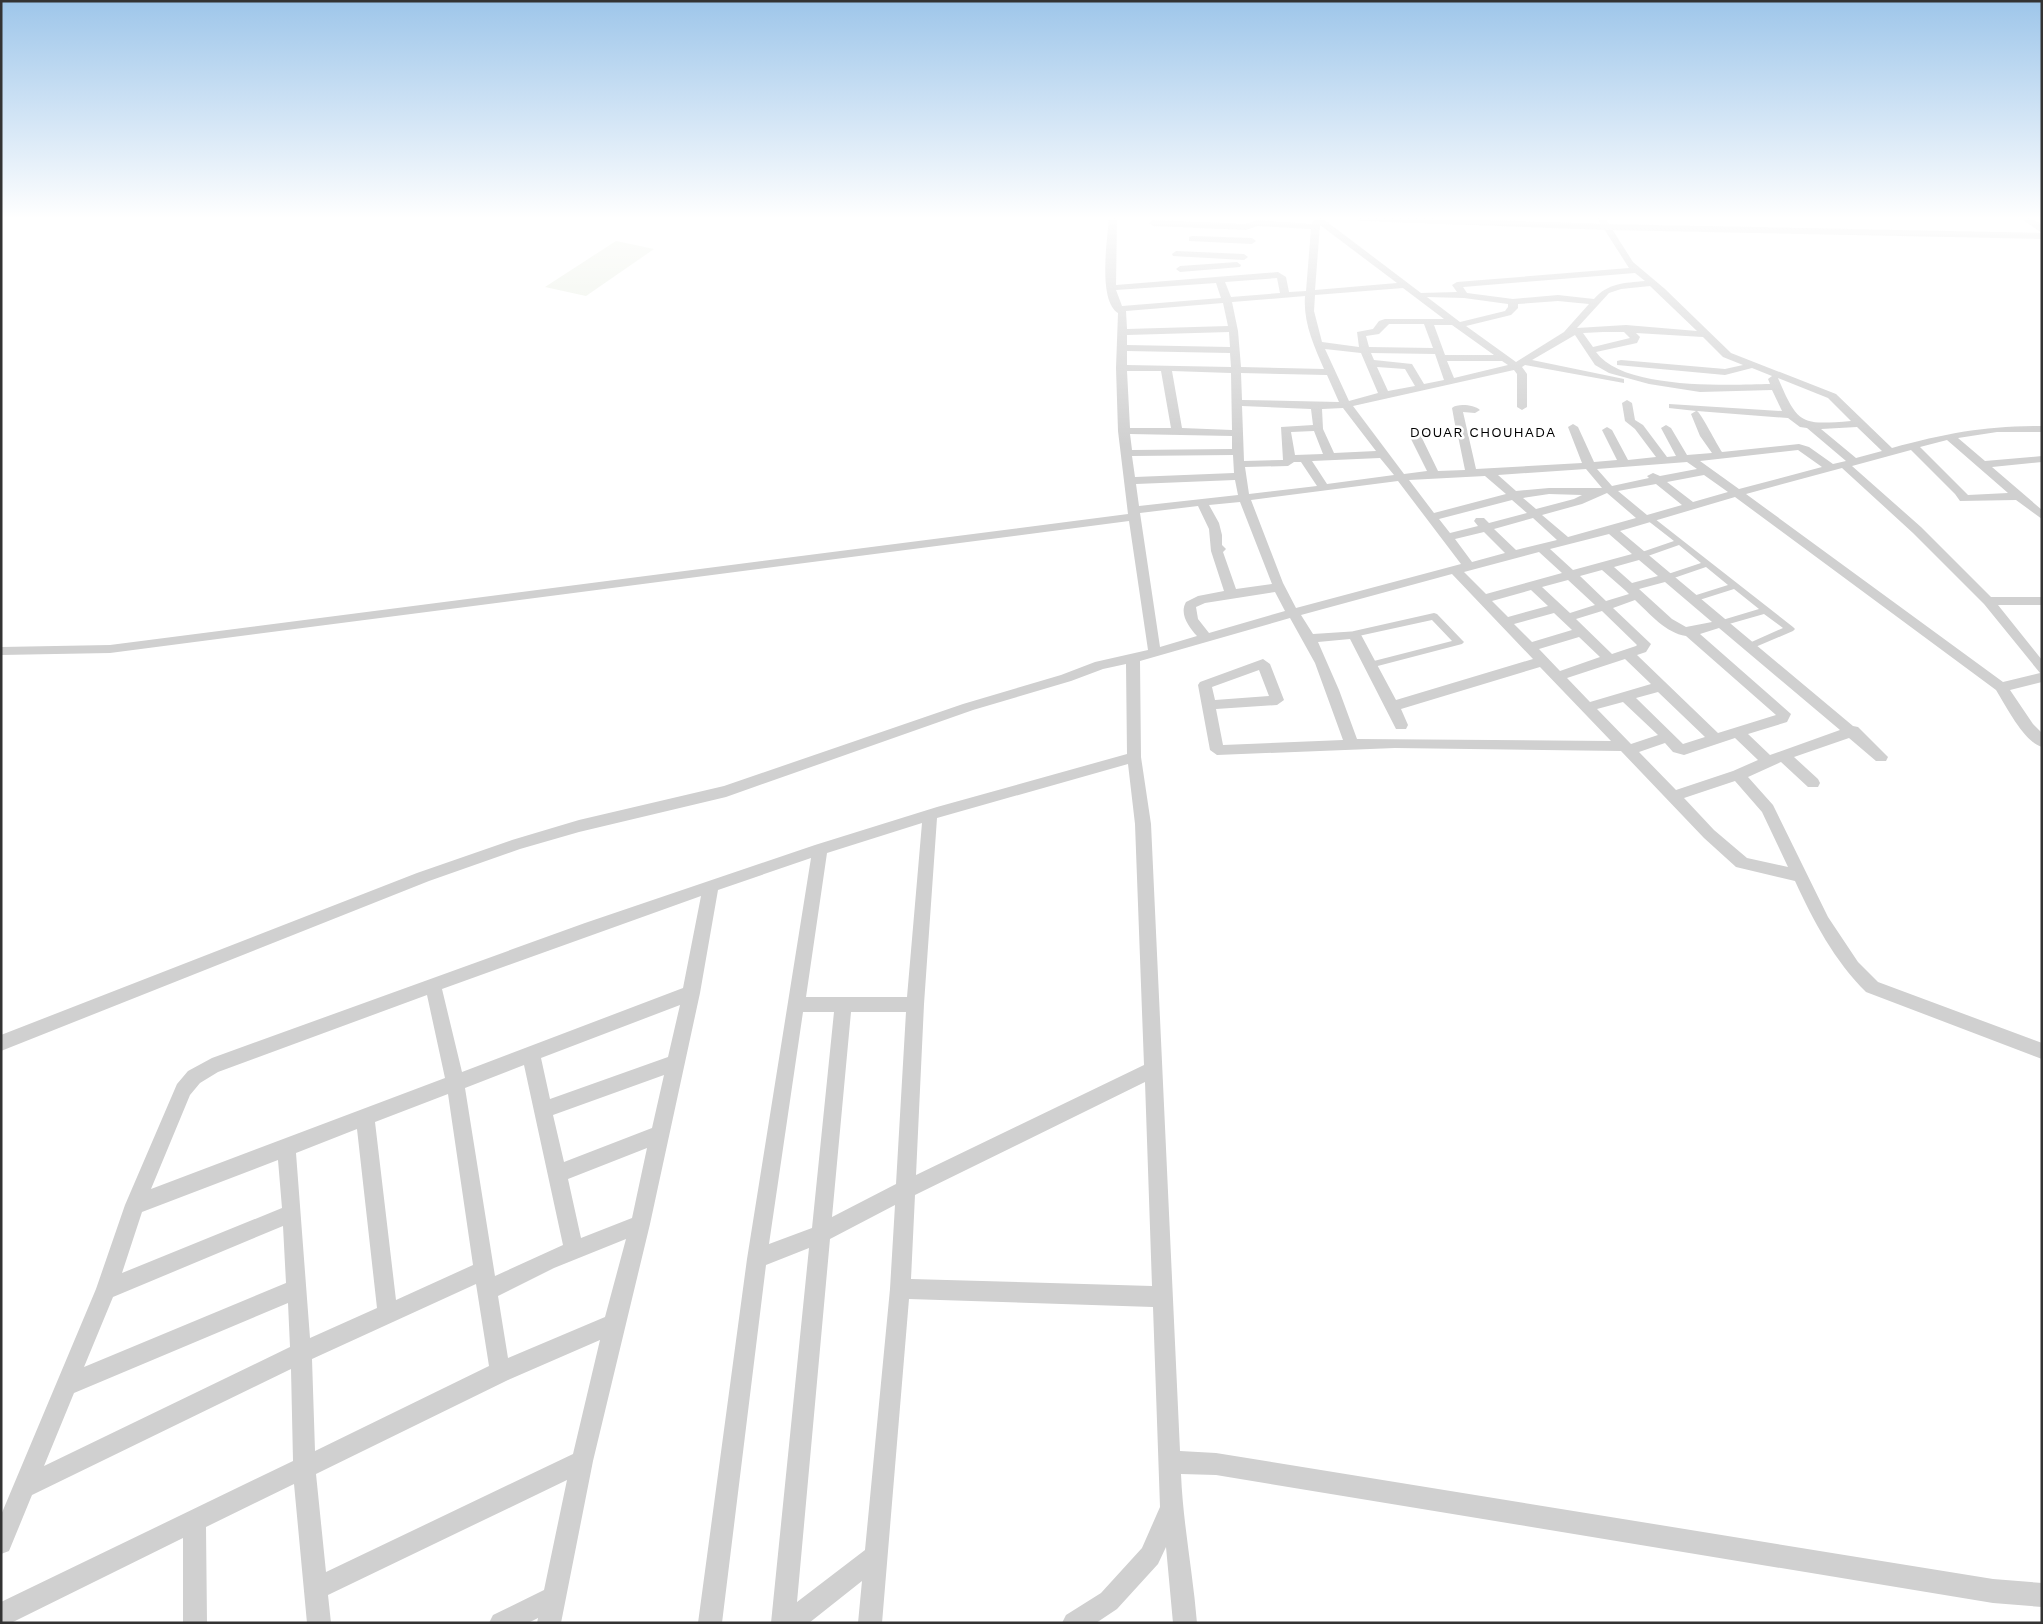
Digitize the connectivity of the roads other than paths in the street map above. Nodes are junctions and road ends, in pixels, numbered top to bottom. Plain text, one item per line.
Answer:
1 (1310, 293) edge
2 (1112, 294) edge
3 (1226, 294) edge
4 (1300, 294) edge
5 (1417, 294) edge
6 (1605, 294) edge
7 (1663, 294) edge
8 (1285, 295) joint
9 (1464, 295) joint
10 (1420, 296) junction
11 (1228, 299) junction
12 (1513, 302) junction
13 (1594, 302) junction
14 (1118, 309) junction
15 (1428, 321) junction
16 (1456, 324) junction
17 (1626, 328) junction
18 (1232, 329) junction
19 (1121, 332) junction
20 (1572, 332) junction
21 (1705, 334) junction
22 (1318, 344) junction
23 (1121, 348) junction
24 (1236, 350) junction
25 (1365, 350) junction
26 (1591, 350) junction
27 (1440, 354) junction
28 (1505, 358) junction
29 (1370, 363) junction
30 (1621, 363) dead end
31 (1519, 364) junction
32 (1750, 366) junction
33 (1121, 368) junction
34 (1166, 368) junction
35 (1234, 370) junction
36 (1331, 372) junction
37 (1771, 372) junction
38 (1630, 376) junction
39 (1450, 382) junction
40 (1776, 387) junction
41 (1421, 388) junction
42 (1384, 395) junction
43 (1236, 403) junction
44 (1627, 403) dead end
45 (1346, 405) junction
46 (1316, 406) junction
47 (1673, 406) dead end
48 (1522, 407) dead end
49 (1474, 410) dead end
50 (1696, 414) dead end
51 (1790, 415) junction
52 (1283, 417) junction
53 (1861, 423) junction
54 (1573, 427) dead end
55 (1812, 427) junction
56 (1666, 428) dead end
57 (2026, 428) junction
58 (1318, 429) junction
59 (2042, 429) edge
60 (1607, 430) dead end
61 (1123, 431) junction
62 (1177, 431) junction
63 (1237, 433) junction
64 (1462, 433) junction
65 (1949, 436) junction
66 (2042, 441) edge
67 (1913, 446) junction
68 (1890, 452) junction
69 (1125, 454) junction
70 (1384, 454) junction
71 (1719, 456) junction
72 (1330, 457) junction
73 (1304, 458) junction
74 (1686, 458) junction
75 (1290, 459) junction
76 (2042, 459) edge
77 (1664, 460) junction
78 (1637, 462) junction
79 (1848, 462) junction
80 (1624, 463) junction
81 (1240, 464) junction
82 (1589, 465) junction
83 (1982, 465) junction
84 (1831, 468) junction
85 (1705, 471) junction
86 (1471, 473) junction
87 (1489, 473) junction
88 (1434, 474) junction
89 (1402, 479) junction
90 (1658, 480) junction
91 (1128, 481) junction
92 (1325, 489) junction
93 (1610, 490) junction
94 (1598, 492) junction
95 (1738, 494) junction
96 (1516, 495) junction
97 (1244, 497) junction
98 (2022, 499) junction
99 (2042, 501) edge
100 (1201, 502) junction
101 (1691, 506) junction
102 (1538, 512) junction
103 (1132, 514) junction
104 (2042, 516) edge
105 (1431, 517) junction
106 (1648, 519) junction
107 (1481, 522) junction
108 (1612, 530) junction
109 (1446, 538) junction
110 (1569, 540) junction
111 (1680, 542) junction
112 (1542, 548) junction
113 (1514, 554) junction
114 (1642, 555) junction
115 (1706, 564) junction
116 (1604, 565) junction
117 (1462, 568) junction
118 (1570, 574) junction
119 (1668, 577) junction
120 (1533, 585) junction
121 (1735, 586) junction
122 (1279, 587) junction
123 (1634, 592) junction
124 (1232, 594) junction
125 (1694, 598) junction
126 (1484, 599) junction
127 (1988, 601) junction
128 (2042, 601) edge
129 (1604, 606) junction
130 (1556, 608) junction
131 (1766, 610) junction
132 (1292, 613) junction
133 (1567, 618) junction
134 (1506, 622) junction
135 (1722, 623) junction
136 (1581, 632) junction
137 (1690, 632) junction
138 (1354, 634) junction
139 (1207, 638) junction
140 (1309, 639) junction
141 (1750, 646) junction
142 (1530, 647) junction
143 (1, 651) edge
144 (1156, 653) junction
145 (1628, 653) junction
146 (1133, 657) junction
147 (1610, 659) junction
148 (1543, 660) junction
149 (1370, 665) junction
150 (2042, 669) edge
151 (1558, 676) junction
152 (2042, 677) edge
153 (1661, 686) junction
154 (2001, 687) junction
155 (1626, 696) junction
156 (1209, 704) junction
157 (1393, 706) junction
158 (1588, 707) junction
159 (1401, 725) dead end
160 (1853, 731) junction
161 (1737, 732) junction
162 (1668, 738) junction
163 (1715, 738) junction
164 (2042, 742) edge
165 (1351, 744) junction
166 (1628, 748) junction
167 (1783, 756) junction
168 (1134, 757) junction
169 (1881, 757) dead end
170 (1768, 761) junction
171 (1738, 775) junction
172 (1813, 783) dead end
173 (1674, 796) junction
174 (930, 815) junction
175 (820, 848) junction
176 (1799, 876) junction
177 (710, 888) junction
178 (433, 985) junction
179 (691, 993) junction
180 (843, 1004) junction
181 (915, 1004) junction
182 (797, 1005) junction
183 (1, 1043) edge
184 (2042, 1051) edge
185 (531, 1054) junction
186 (675, 1063) junction
187 (1154, 1069) junction
188 (455, 1082) junction
189 (543, 1110) junction
190 (365, 1117) junction
191 (660, 1134) junction
192 (286, 1149) junction
193 (557, 1174) junction
194 (904, 1190) junction
195 (135, 1205) junction
196 (292, 1213) junction
197 (640, 1224) junction
198 (820, 1234) junction
199 (574, 1251) junction
200 (757, 1260) junction
201 (483, 1271) junction
202 (296, 1289) junction
203 (900, 1289) junction
204 (106, 1290) junction
205 (487, 1291) junction
206 (1164, 1297) junction
207 (388, 1315) junction
208 (614, 1324) junction
209 (301, 1353) junction
210 (500, 1372) junction
211 (68, 1385) junction
212 (582, 1461) junction
213 (1171, 1462) junction
214 (304, 1470) junction
215 (25, 1486) junction
216 (1171, 1508) junction
217 (195, 1521) junction
218 (1, 1543) edge
219 (876, 1556) junction
220 (317, 1588) junction
221 (2042, 1595) edge
222 (555, 1597) junction
223 (1109, 1601) junction
224 (1, 1615) edge
225 (195, 1623) edge
226 (319, 1623) edge
227 (501, 1623) edge
228 (549, 1623) edge
229 (710, 1623) edge
230 (783, 1623) edge
231 (789, 1623) edge
232 (870, 1623) edge
233 (1074, 1623) edge
234 (1095, 1623) edge
235 (1185, 1623) edge

1 - 22 street
2 - 14 street
3 - 11 street
4 - 8 street
5 - 10 street
6 - 13 street
7 - 21 street
8 - 11 street
9 - 10 street
9 - 12 street
10 - 16 street
11 - 14 street
11 - 18 street
12 - 13 street
12 - 16 street
13 - 20 street
14 - 19 street
15 - 16 street
15 - 25 street
15 - 27 street
16 - 28 street
17 - 20 street
17 - 21 street
17 - 26 street
18 - 19 street
18 - 24 street
19 - 23 street
20 - 26 street
20 - 31 street
21 - 32 street
22 - 25 street
22 - 36 street
23 - 24 street
23 - 33 street
24 - 35 street
25 - 27 street
25 - 29 street
26 - 38 street
27 - 28 street
27 - 39 street
28 - 31 street
29 - 41 street
29 - 42 street
30 - 32 street
31 - 38 street
31 - 39 street
31 - 48 street
32 - 37 street
33 - 34 street
33 - 61 street
34 - 35 street
34 - 62 street
35 - 36 street
35 - 43 street
36 - 45 street
37 - 40 street
37 - 53 street
38 - 40 street
39 - 41 street
40 - 51 street
41 - 42 street
42 - 45 street
43 - 52 street
43 - 63 street
44 - 77 street
45 - 46 street
45 - 70 street
46 - 52 street
46 - 58 street
47 - 51 street
49 - 64 street
50 - 71 street
51 - 55 street
52 - 58 street
52 - 75 street
53 - 55 street
53 - 68 street
54 - 82 street
55 - 79 street
56 - 74 street
57 - 59 street
57 - 65 street
57 - 66 street
58 - 72 street
60 - 80 street
61 - 62 street
61 - 69 street
62 - 63 street
63 - 81 street
64 - 86 street
64 - 88 street
65 - 67 street
65 - 83 street
67 - 68 street
67 - 98 street
68 - 79 street
69 - 81 street
69 - 91 street
70 - 72 street
70 - 89 street
71 - 74 street
71 - 84 street
72 - 73 street
73 - 75 street
73 - 92 street
74 - 77 street
74 - 85 street
75 - 81 street
76 - 83 street
77 - 78 street
78 - 80 street
78 - 90 street
79 - 84 street
79 - 127 street
80 - 82 street
81 - 91 street
81 - 97 street
82 - 87 street
82 - 93 street
83 - 98 street
84 - 95 street
85 - 90 street
85 - 95 street
86 - 87 street
86 - 88 street
87 - 96 street
88 - 89 street
89 - 92 street
89 - 105 street
90 - 93 street
90 - 101 street
91 - 103 street
92 - 97 street
93 - 94 street
93 - 106 street
94 - 96 street
94 - 102 street
95 - 101 street
95 - 154 street
96 - 102 street
96 - 105 street
97 - 100 street
97 - 122 street
98 - 99 street
98 - 104 street
100 - 103 street
100 - 124 street
101 - 106 street
102 - 107 street
102 - 110 street
103 - 143 street
103 - 144 street
105 - 109 street
106 - 108 street
106 - 111 street
107 - 109 street
107 - 113 street
108 - 110 street
108 - 114 street
109 - 117 street
110 - 112 street
111 - 114 street
111 - 115 street
112 - 113 street
112 - 118 street
113 - 117 street
114 - 116 street
114 - 119 street
115 - 119 street
115 - 121 street
116 - 118 street
116 - 123 street
117 - 126 street
117 - 132 street
118 - 120 street
118 - 129 street
119 - 123 street
119 - 125 street
120 - 126 street
120 - 130 street
121 - 125 street
121 - 131 street
122 - 124 street
122 - 132 street
123 - 129 street
123 - 137 street
124 - 139 street
125 - 135 street
126 - 134 street
127 - 128 street
127 - 150 street
129 - 133 street
129 - 145 street
130 - 133 street
130 - 134 street
131 - 135 street
131 - 141 street
132 - 139 street
132 - 140 street
133 - 136 street
134 - 142 street
135 - 137 street
135 - 141 street
136 - 142 street
136 - 147 street
137 - 161 street
138 - 140 street
138 - 149 street
138 - 149 street
139 - 144 street
140 - 165 street
141 - 160 street
142 - 148 street
144 - 146 street
145 - 147 street
145 - 153 street
146 - 168 street
146 - 183 street
147 - 151 street
148 - 151 street
148 - 157 street
149 - 157 street
151 - 158 street
152 - 154 street
153 - 155 street
153 - 163 street
154 - 164 street
155 - 158 street
155 - 162 street
156 - 156 street
156 - 165 street
157 - 159 street
158 - 166 street
160 - 167 street
160 - 169 street
161 - 163 street
161 - 170 street
162 - 163 street
162 - 166 street
165 - 166 street
166 - 173 street
167 - 170 street
167 - 172 street
168 - 174 street
168 - 187 street
170 - 171 street
171 - 173 street
171 - 176 street
173 - 176 street
174 - 175 street
174 - 181 street
175 - 177 street
175 - 182 street
176 - 184 street
177 - 178 street
177 - 179 street
178 - 188 street
178 - 195 street
179 - 185 street
179 - 186 street
180 - 181 street
180 - 182 street
180 - 198 street
181 - 194 street
182 - 200 street
185 - 188 street
185 - 189 street
186 - 189 street
186 - 191 street
187 - 194 street
187 - 206 street
188 - 190 street
188 - 201 street
189 - 193 street
190 - 192 street
190 - 207 street
191 - 193 street
191 - 197 street
192 - 195 street
192 - 196 street
193 - 199 street
194 - 198 street
194 - 203 street
195 - 204 street
196 - 202 street
196 - 204 street
197 - 199 street
197 - 208 street
198 - 200 street
198 - 230 street
199 - 205 street
200 - 229 street
201 - 205 street
201 - 207 street
202 - 209 street
202 - 211 street
203 - 206 street
203 - 219 street
204 - 211 street
205 - 210 street
206 - 213 street
207 - 209 street
208 - 210 street
208 - 212 street
209 - 214 street
209 - 215 street
210 - 214 street
211 - 215 street
212 - 220 street
212 - 222 street
213 - 216 street
213 - 221 street
214 - 217 street
214 - 220 street
215 - 218 street
216 - 223 street
216 - 235 street
217 - 224 street
217 - 225 street
219 - 231 street
219 - 232 street
220 - 226 street
222 - 227 street
222 - 228 street
223 - 233 street
223 - 234 street

